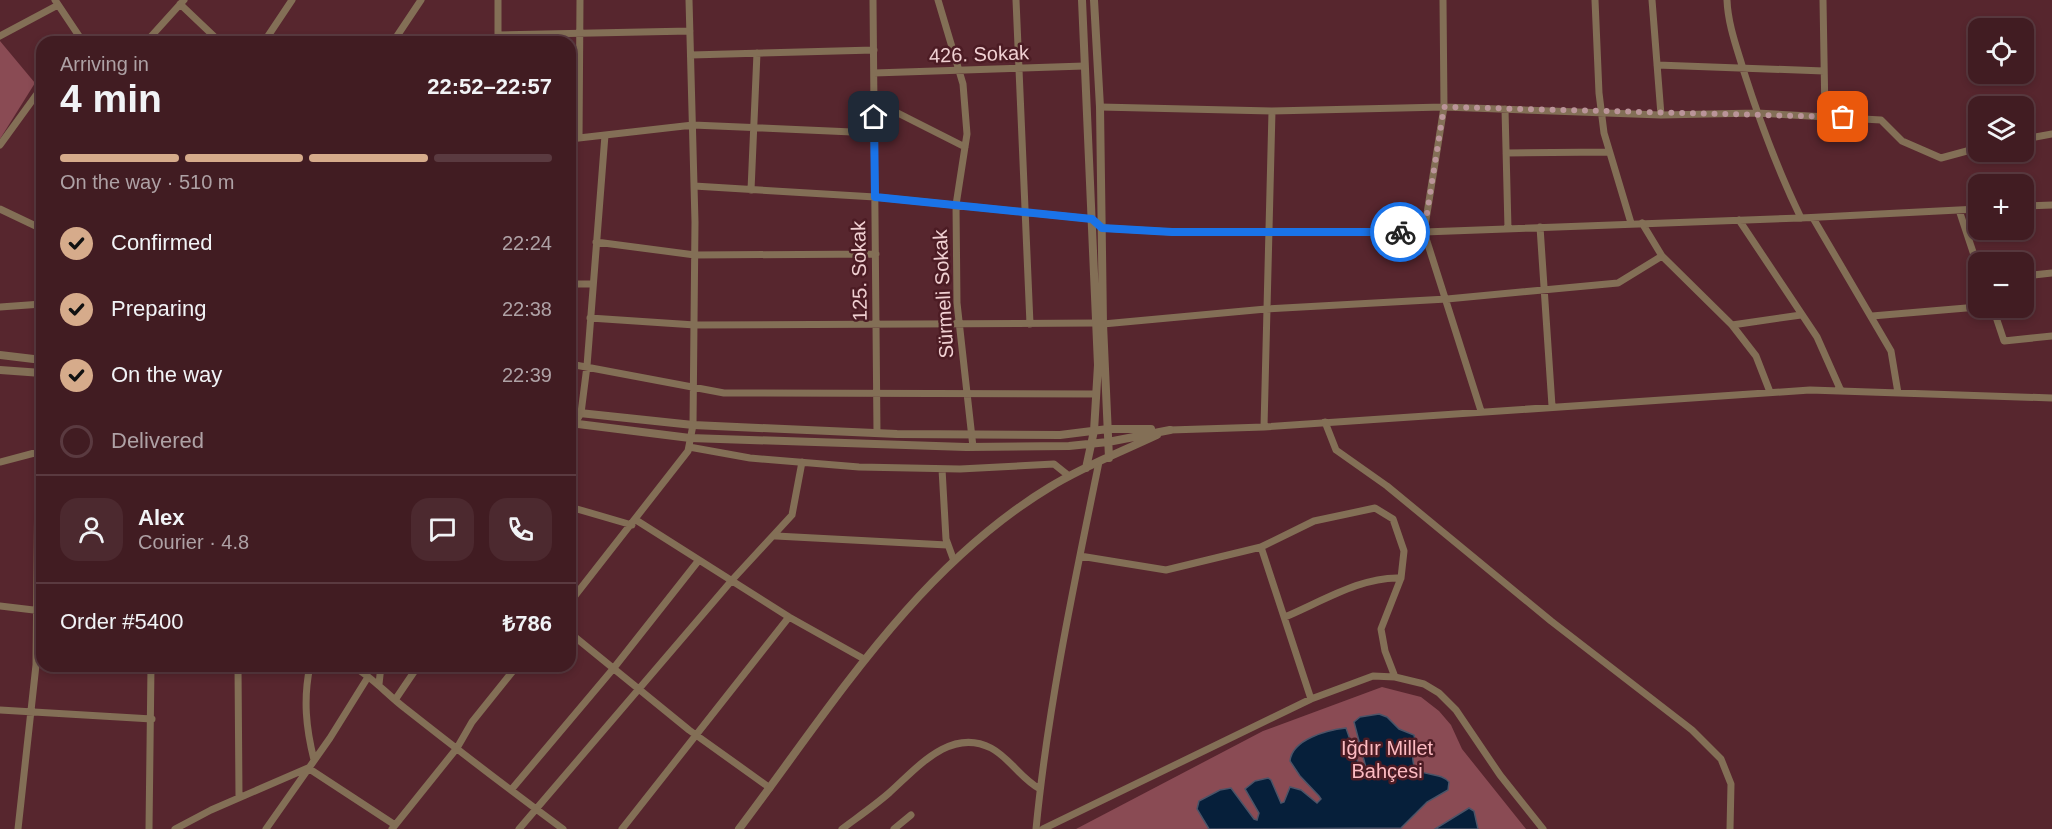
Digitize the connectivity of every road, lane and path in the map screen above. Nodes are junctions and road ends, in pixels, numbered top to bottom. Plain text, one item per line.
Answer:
1 (292, 0) edge
2 (421, 0) edge
3 (498, 0) edge
4 (580, 0) edge
5 (689, 0) edge
6 (873, 0) edge
7 (938, 0) edge
8 (1016, 0) edge
9 (1082, 0) edge
10 (1094, 0) edge
11 (1443, 0) edge
12 (1595, 0) edge
13 (1652, 0) edge
14 (1727, 0) edge
15 (1823, 0) edge
16 (57, 2) edge
17 (182, 2) edge
18 (690, 31) junction
19 (579, 33) junction
20 (0, 36) edge
21 (79, 36) edge
22 (151, 36) edge
23 (214, 36) edge
24 (268, 36) edge
25 (397, 36) edge
26 (498, 36) edge
27 (530, 36) edge
28 (874, 50) junction
29 (757, 53) junction
30 (691, 55) junction
31 (1657, 65) junction
32 (1084, 66) junction
33 (1018, 69) junction
34 (1744, 69) junction
35 (959, 71) junction
36 (1824, 71) junction
37 (874, 73) junction
38 (36, 95) edge
39 (874, 101) junction
40 (1100, 107) junction
41 (1444, 107) junction
42 (1505, 109) junction
43 (1272, 111) junction
44 (1601, 111) junction
45 (1757, 113) junction
46 (1661, 115) junction
47 (1825, 116) junction
48 (693, 125) junction
49 (752, 127) junction
50 (874, 133) junction
51 (2052, 134) edge
52 (605, 135) junction
53 (2034, 137) edge
54 (576, 138) edge
55 (579, 138) junction
56 (0, 145) edge
57 (965, 147) junction
58 (1968, 151) edge
59 (1609, 152) junction
60 (1506, 153) junction
61 (694, 186) junction
62 (751, 190) junction
63 (875, 197) junction
64 (956, 205) junction
65 (2052, 205) edge
66 (2034, 206) edge
67 (0, 209) edge
68 (1959, 210) junction
69 (1968, 210) edge
70 (1027, 212) junction
71 (1813, 218) junction
72 (1092, 219) junction
73 (1801, 219) junction
74 (1739, 220) junction
75 (1631, 223) junction
76 (1642, 223) junction
77 (36, 225) edge
78 (1540, 227) junction
79 (1102, 228) junction
80 (1508, 229) junction
81 (1424, 232) junction
82 (1269, 233) junction
83 (596, 242) junction
84 (1973, 252) edge
85 (876, 254) junction
86 (695, 255) junction
87 (1662, 256) junction
88 (2052, 273) edge
89 (2034, 275) edge
90 (576, 284) edge
91 (593, 284) junction
92 (1543, 290) junction
93 (1447, 299) junction
94 (36, 304) edge
95 (0, 307) edge
96 (1968, 308) edge
97 (1266, 309) junction
98 (1801, 315) junction
99 (1872, 316) junction
100 (590, 318) junction
101 (1996, 318) edge
102 (876, 323) junction
103 (1100, 323) junction
104 (959, 324) junction
105 (1030, 324) junction
106 (695, 325) junction
107 (1732, 325) junction
108 (2052, 336) edge
109 (0, 355) edge
110 (36, 359) edge
111 (576, 365) edge
112 (587, 366) junction
113 (0, 369) edge
114 (36, 373) edge
115 (694, 388) junction
116 (1841, 391) junction
117 (1770, 392) junction
118 (1898, 393) junction
119 (966, 394) junction
120 (1096, 394) junction
121 (877, 395) junction
122 (2052, 398) edge
123 (1552, 406) junction
124 (1481, 411) junction
125 (576, 413) edge
126 (581, 413) junction
127 (576, 420) edge
128 (1325, 422) junction
129 (693, 424) junction
130 (576, 427) edge
131 (1264, 427) junction
132 (1108, 429) junction
133 (1170, 430) junction
134 (1094, 431) junction
135 (877, 433) junction
136 (972, 434) junction
137 (689, 442) junction
138 (1108, 442) junction
139 (1091, 444) junction
140 (973, 447) junction
141 (36, 453) edge
142 (1109, 458) junction
143 (0, 462) edge
144 (802, 462) junction
145 (1099, 462) junction
146 (1086, 468) junction
147 (942, 469) junction
148 (1070, 476) junction
149 (576, 508) edge
150 (634, 523) junction
151 (776, 536) junction
152 (947, 545) junction
153 (1261, 547) junction
154 (1080, 556) junction
155 (699, 560) junction
156 (954, 561) junction
157 (1401, 578) junction
158 (733, 579) junction
159 (576, 595) edge
160 (0, 606) edge
161 (36, 610) edge
162 (789, 617) junction
163 (1285, 617) junction
164 (576, 638) edge
165 (864, 659) junction
166 (613, 669) junction
167 (36, 670) edge
168 (151, 672) edge
169 (238, 672) edge
170 (309, 672) edge
171 (361, 672) edge
172 (380, 672) edge
173 (414, 672) edge
174 (510, 672) edge
175 (368, 677) junction
176 (1395, 677) junction
177 (379, 684) junction
178 (639, 690) junction
179 (1311, 699) junction
180 (395, 700) junction
181 (0, 710) edge
182 (33, 714) junction
183 (152, 720) junction
184 (696, 735) junction
185 (457, 748) junction
186 (314, 760) junction
187 (308, 768) junction
188 (770, 788) junction
189 (1040, 789) junction
190 (511, 790) junction
191 (239, 798) junction
192 (537, 810) junction
193 (911, 815) dead end
194 (393, 827) edge
195 (18, 829) edge
196 (149, 829) edge
197 (175, 829) edge
198 (266, 829) edge
199 (519, 829) edge
200 (563, 829) edge
201 (622, 829) edge
202 (739, 829) edge
203 (842, 829) edge
204 (894, 829) edge
205 (1036, 829) edge
206 (1043, 829) edge
207 (1543, 829) edge
208 (1731, 829) edge

1 - 24 street
2 - 25 street
3 - 26 street
4 - 19 street
5 - 18 street
6 - 28 street, 125. Sokak
7 - 35 street, Sürmeli Sokak
8 - 33 street
9 - 32 street
10 - 40 street
11 - 41 street
12 - 44 street
13 - 31 street
14 - 34 street
15 - 36 street
16 - 20 street
16 - 21 street
17 - 22 street
17 - 23 street
18 - 19 street
18 - 30 street
19 - 27 street
19 - 55 street
28 - 29 street
28 - 37 street, 125. Sokak
29 - 30 street
29 - 49 street
30 - 48 street
31 - 34 street
31 - 46 street
32 - 33 street, 426. Sokak
32 - 72 street
33 - 35 street, 426. Sokak
33 - 70 street
34 - 36 street
34 - 45 street
35 - 37 street, 426. Sokak
35 - 57 street, Sürmeli Sokak
36 - 47 street
37 - 39 street, 125. Sokak
38 - 56 street
39 - 50 street, 125. Sokak
39 - 57 street
40 - 43 street
40 - 79 street
41 - 42 street
41 - 43 street
41 - 81 street
42 - 44 street
42 - 60 street
43 - 82 street
44 - 46 street
44 - 59 street
45 - 46 street
45 - 47 street
45 - 73 street
47 - 58 street
48 - 49 street
48 - 52 street
48 - 61 street
49 - 50 street
49 - 62 street
50 - 63 street, 125. Sokak
51 - 53 street
52 - 55 street
52 - 83 street
54 - 55 street
57 - 64 street, Sürmeli Sokak
59 - 60 street
59 - 75 street
60 - 80 street
61 - 62 street
61 - 86 street
62 - 63 street
63 - 64 street
63 - 85 street, 125. Sokak
64 - 70 street
64 - 104 street, Sürmeli Sokak
65 - 66 street
67 - 77 street
68 - 69 street
68 - 71 street
68 - 84 street
70 - 72 street
70 - 105 street
71 - 73 street
71 - 99 street
72 - 79 street
72 - 103 street
73 - 74 street
74 - 76 street
74 - 98 street
75 - 76 street
75 - 78 street
76 - 87 street
78 - 80 street
78 - 92 street
79 - 82 street
79 - 103 street
80 - 81 street
81 - 82 street
81 - 93 street
82 - 97 street
83 - 86 street
83 - 91 street
85 - 86 street
85 - 102 street, 125. Sokak
86 - 106 street
87 - 92 street
87 - 107 street
88 - 89 street
90 - 91 street
91 - 100 street
92 - 93 street
92 - 123 street
93 - 97 street
93 - 124 street
94 - 95 street
96 - 99 street
97 - 103 street
97 - 131 street
98 - 107 street
98 - 116 street
99 - 118 street
100 - 106 street
100 - 112 street
101 - 108 street
102 - 104 street
102 - 106 street
102 - 121 street, 125. Sokak
103 - 105 street
103 - 120 street
103 - 132 street
104 - 105 street
104 - 119 street, Sürmeli Sokak
106 - 115 street
107 - 117 street
109 - 110 street
111 - 112 street
112 - 115 street
112 - 126 street
113 - 114 street
115 - 121 street
115 - 129 street
116 - 117 street
116 - 118 street
117 - 123 street
118 - 122 street
119 - 120 street
119 - 121 street
119 - 136 street, Sürmeli Sokak
120 - 134 street
121 - 135 street, 125. Sokak
123 - 124 street
124 - 128 street
125 - 126 street
126 - 127 street
126 - 129 street
128 - 131 street
128 - 208 street
129 - 135 street
129 - 137 street
130 - 137 street
131 - 133 street
132 - 133 street
132 - 134 street
132 - 138 street
133 - 138 street
133 - 142 street
134 - 136 street
134 - 139 street
135 - 136 street
136 - 140 street, Sürmeli Sokak
137 - 140 street
137 - 144 street
137 - 150 street
138 - 139 street
138 - 142 street
139 - 140 street
139 - 146 street
141 - 143 street
142 - 145 street
144 - 147 street
144 - 151 street
145 - 146 street
145 - 154 street
146 - 148 street
147 - 148 street
147 - 152 street
148 - 156 street
149 - 150 street
150 - 155 street
150 - 159 street
151 - 152 street
151 - 158 street
152 - 156 street
153 - 154 street
153 - 157 street
153 - 163 street
154 - 189 street
155 - 158 street
155 - 166 street
156 - 165 street
157 - 163 street
157 - 176 street
158 - 162 street
158 - 178 street
160 - 161 street
162 - 165 street
162 - 184 street
163 - 179 street
164 - 166 street
165 - 188 street
166 - 178 street
166 - 190 street
167 - 182 street
168 - 183 street
169 - 191 street
170 - 186 street
171 - 175 street
172 - 177 street
173 - 180 street
174 - 185 street
175 - 177 street
175 - 186 street
176 - 179 street
176 - 207 street
177 - 180 street
178 - 184 street
178 - 192 street
179 - 206 street
180 - 185 street
181 - 182 street
182 - 183 street
182 - 195 street
183 - 196 street
184 - 188 street
184 - 201 street
185 - 190 street
185 - 194 street
186 - 187 street
187 - 191 street
187 - 194 street
187 - 198 street
188 - 202 street
189 - 203 street
189 - 205 street
190 - 192 street
191 - 197 street
192 - 199 street
192 - 200 street
193 - 204 street

